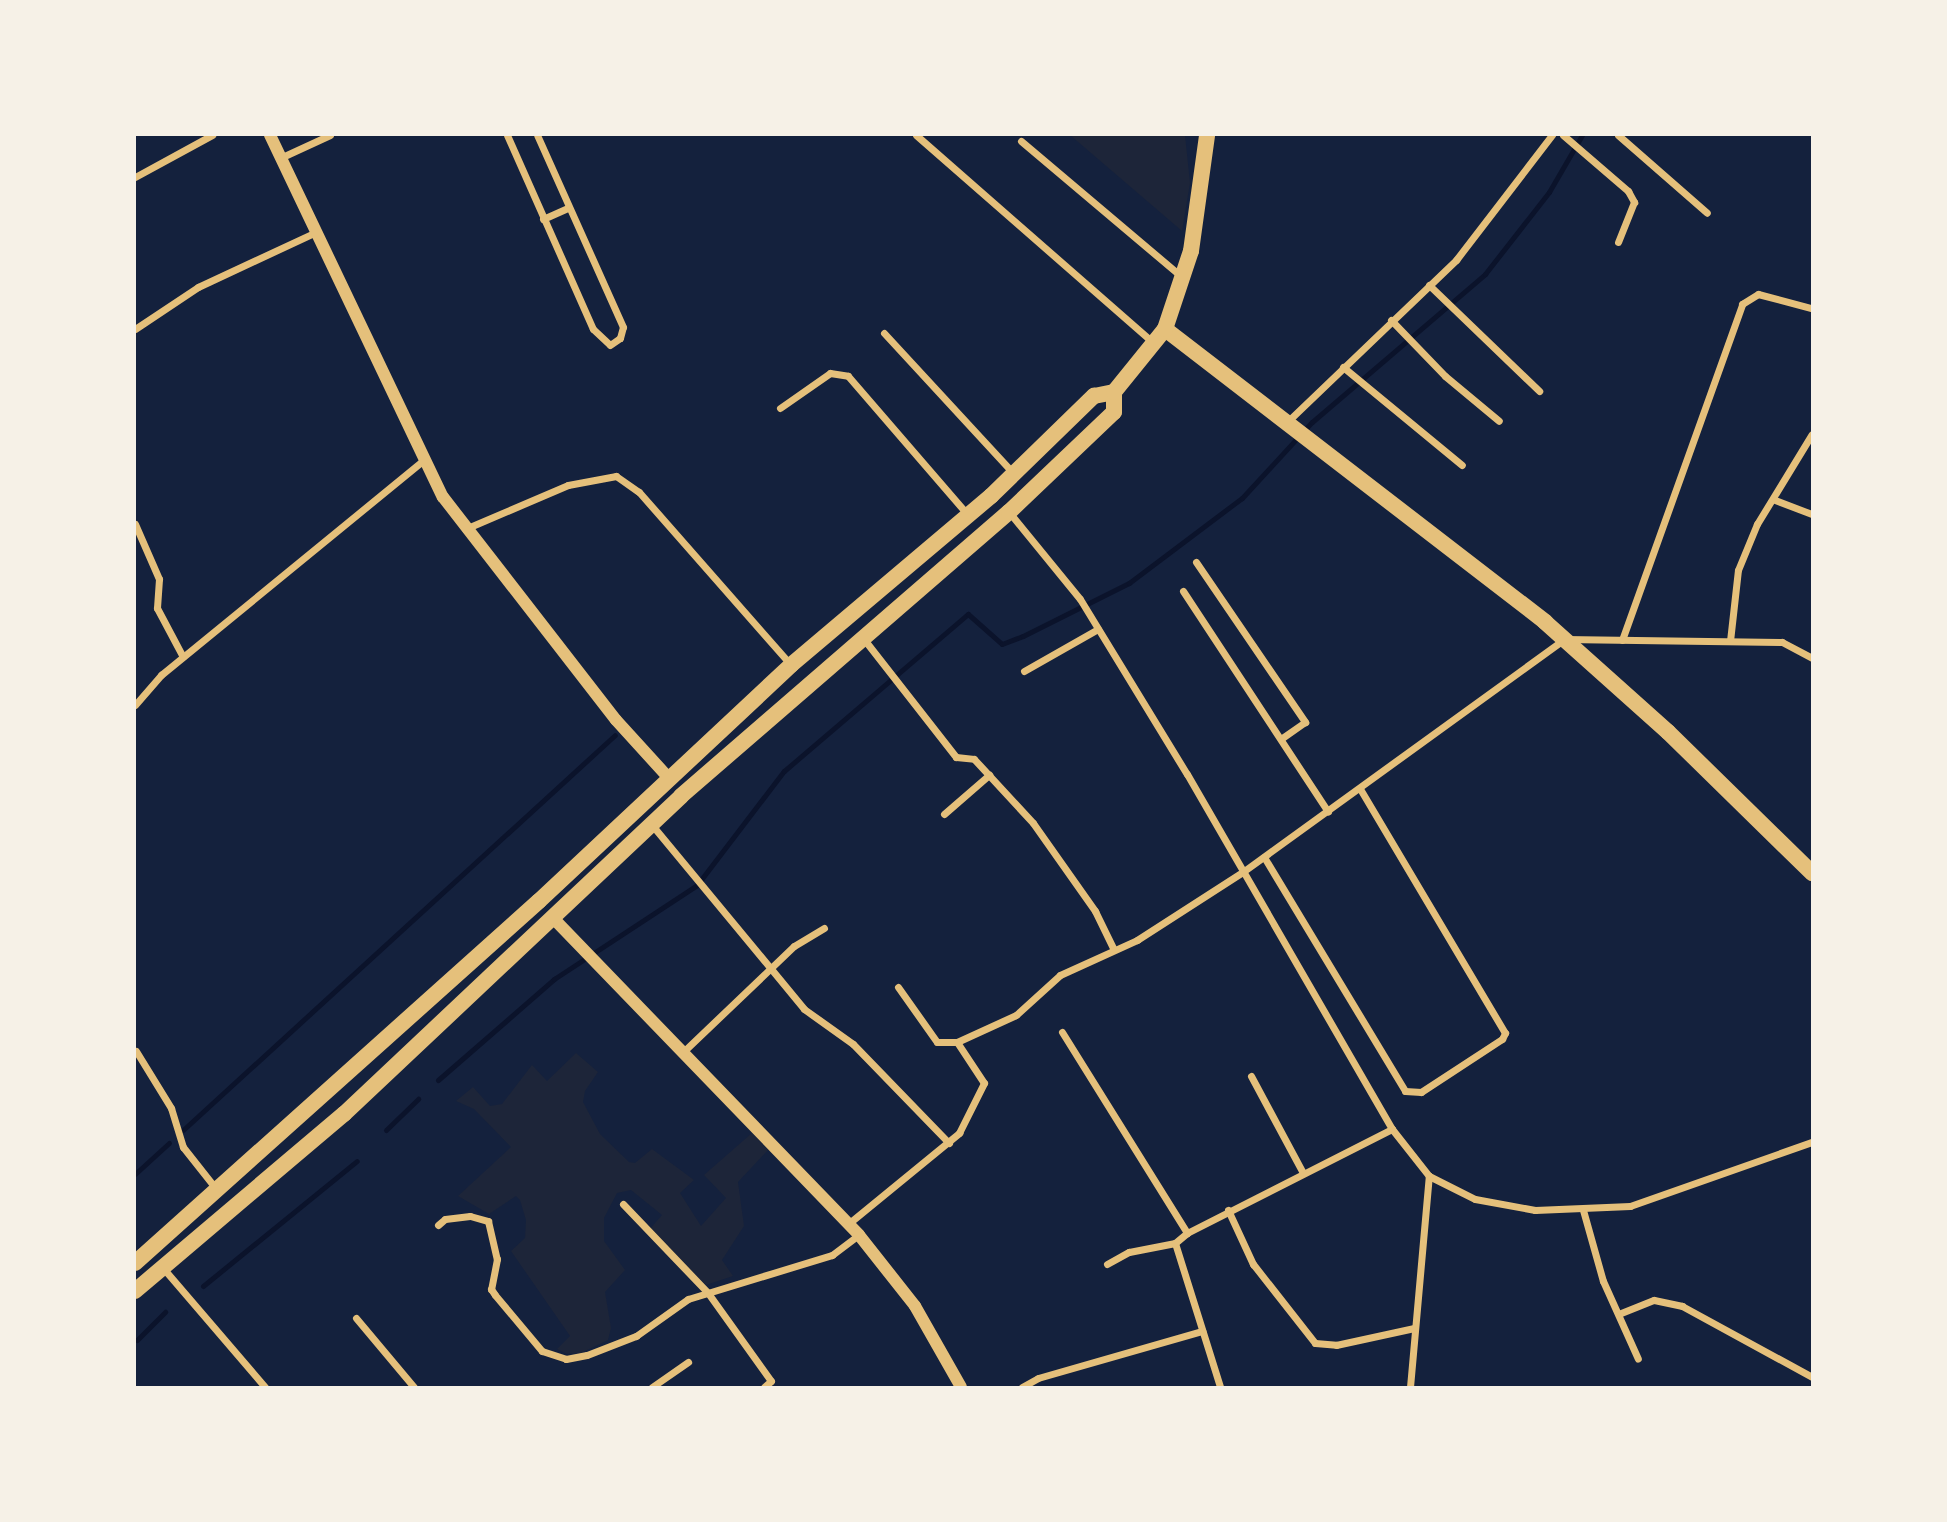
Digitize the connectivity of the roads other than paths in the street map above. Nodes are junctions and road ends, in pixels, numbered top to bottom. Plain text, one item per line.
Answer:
1 (212, 135) edge
2 (270, 135) edge
3 (330, 135) edge
4 (507, 135) edge
5 (537, 135) edge
6 (916, 135) edge
7 (1208, 135) edge
8 (1216, 135) edge
9 (1552, 135) edge
10 (1618, 135) edge
11 (1566, 138) edge
12 (1021, 141) dead end
13 (281, 158) junction
14 (135, 177) edge
15 (1201, 185) junction
16 (568, 208) junction
17 (1707, 213) dead end
18 (543, 219) junction
19 (316, 232) junction
20 (1618, 242) dead end
21 (1181, 276) junction
22 (1429, 285) junction
23 (1812, 307) edge
24 (1391, 320) junction
25 (135, 329) edge
26 (1165, 329) junction
27 (884, 333) dead end
28 (1154, 343) junction
29 (1343, 368) junction
30 (1114, 391) junction
31 (1539, 391) dead end
32 (1094, 396) junction
33 (779, 408) dead end
34 (1114, 412) junction
35 (1499, 421) dead end
36 (1286, 423) junction
37 (1812, 434) edge
38 (425, 459) junction
39 (1461, 465) dead end
40 (1015, 475) junction
41 (1775, 500) junction
42 (1009, 512) junction
43 (1812, 514) edge
44 (969, 516) junction
45 (135, 524) edge
46 (464, 529) junction
47 (1196, 562) dead end
48 (1182, 591) dead end
49 (1098, 629) junction
50 (862, 637) junction
51 (1564, 639) junction
52 (1622, 640) junction
53 (1730, 641) junction
54 (183, 657) junction
55 (1812, 658) edge
56 (791, 665) junction
57 (1024, 671) dead end
58 (135, 705) edge
59 (1282, 738) junction
60 (989, 775) junction
61 (667, 776) junction
62 (1360, 789) junction
63 (1328, 812) junction
64 (944, 814) dead end
65 (652, 825) junction
66 (1264, 857) junction
67 (1244, 871) junction
68 (1812, 873) edge
69 (554, 919) junction
70 (824, 928) dead end
71 (1114, 950) junction
72 (771, 969) junction
73 (898, 987) dead end
74 (1062, 1032) dead end
75 (957, 1042) junction
76 (136, 1051) edge
77 (683, 1052) junction
78 (1251, 1076) dead end
79 (1391, 1129) junction
80 (1812, 1142) edge
81 (949, 1143) junction
82 (1303, 1173) junction
83 (1429, 1176) junction
84 (217, 1191) junction
85 (623, 1204) dead end
86 (1228, 1210) junction
87 (1583, 1210) junction
88 (848, 1224) junction
89 (438, 1225) dead end
90 (1187, 1233) junction
91 (859, 1235) junction
92 (1175, 1243) junction
93 (135, 1264) edge
94 (1107, 1264) dead end
95 (163, 1268) junction
96 (135, 1291) edge
97 (708, 1293) junction
98 (1621, 1313) junction
99 (356, 1318) dead end
100 (1414, 1328) junction
101 (1202, 1331) junction
102 (1638, 1359) dead end
103 (688, 1362) dead end
104 (1812, 1377) edge
105 (265, 1387) edge
106 (414, 1387) edge
107 (652, 1387) edge
108 (764, 1387) edge
109 (961, 1387) edge
110 (1022, 1387) edge
111 (1220, 1387) edge
112 (1410, 1387) edge

1 - 14 street
2 - 13 street
3 - 13 street
4 - 18 street
5 - 16 street
6 - 28 street
7 - 15 main road
8 - 15 main road
9 - 22 street
10 - 17 street
11 - 20 street
12 - 21 street
13 - 19 street
15 - 21 main road
16 - 18 street
16 - 18 street
19 - 25 street
19 - 38 street
21 - 26 main road
22 - 24 street
22 - 31 street
23 - 52 street
24 - 29 street
24 - 35 street
26 - 28 main road
26 - 36 main road
27 - 40 street
28 - 30 main road
29 - 36 street
29 - 39 street
30 - 32 main road
30 - 34 main road
32 - 34 main road
32 - 40 main road
33 - 44 street
34 - 42 main road
36 - 51 main road
37 - 41 street
38 - 46 street
38 - 54 street
40 - 44 main road
41 - 43 street
41 - 53 street
42 - 49 street
42 - 50 main road
44 - 56 main road
45 - 54 street
46 - 56 street
46 - 61 street
47 - 59 street
48 - 59 street
49 - 57 street
49 - 67 street
50 - 60 street
50 - 65 main road
51 - 52 street
51 - 62 street
51 - 68 main road
52 - 53 street
53 - 55 street
54 - 58 street
56 - 61 main road
59 - 63 street
60 - 64 street
60 - 71 street
61 - 84 main road
62 - 63 street
62 - 66 street
63 - 66 street
65 - 69 main road
65 - 72 street
66 - 67 street
67 - 71 street
67 - 79 street
69 - 77 street
69 - 95 main road
70 - 72 street
71 - 75 street
72 - 77 street
72 - 81 street
73 - 75 street
74 - 90 street
75 - 81 street
76 - 84 street
77 - 88 street
78 - 82 street
79 - 82 street
79 - 83 street
80 - 87 street
81 - 88 street
82 - 86 street
83 - 87 street
83 - 100 street
84 - 93 main road
85 - 97 street
86 - 90 street
86 - 100 street
87 - 98 street
88 - 91 street
89 - 97 street
90 - 92 street
91 - 97 street
91 - 109 street
92 - 94 street
92 - 101 street
95 - 96 main road
95 - 105 street
97 - 108 street
98 - 102 street
98 - 104 street
99 - 106 street
100 - 112 street
101 - 110 street
101 - 111 street
103 - 107 street

